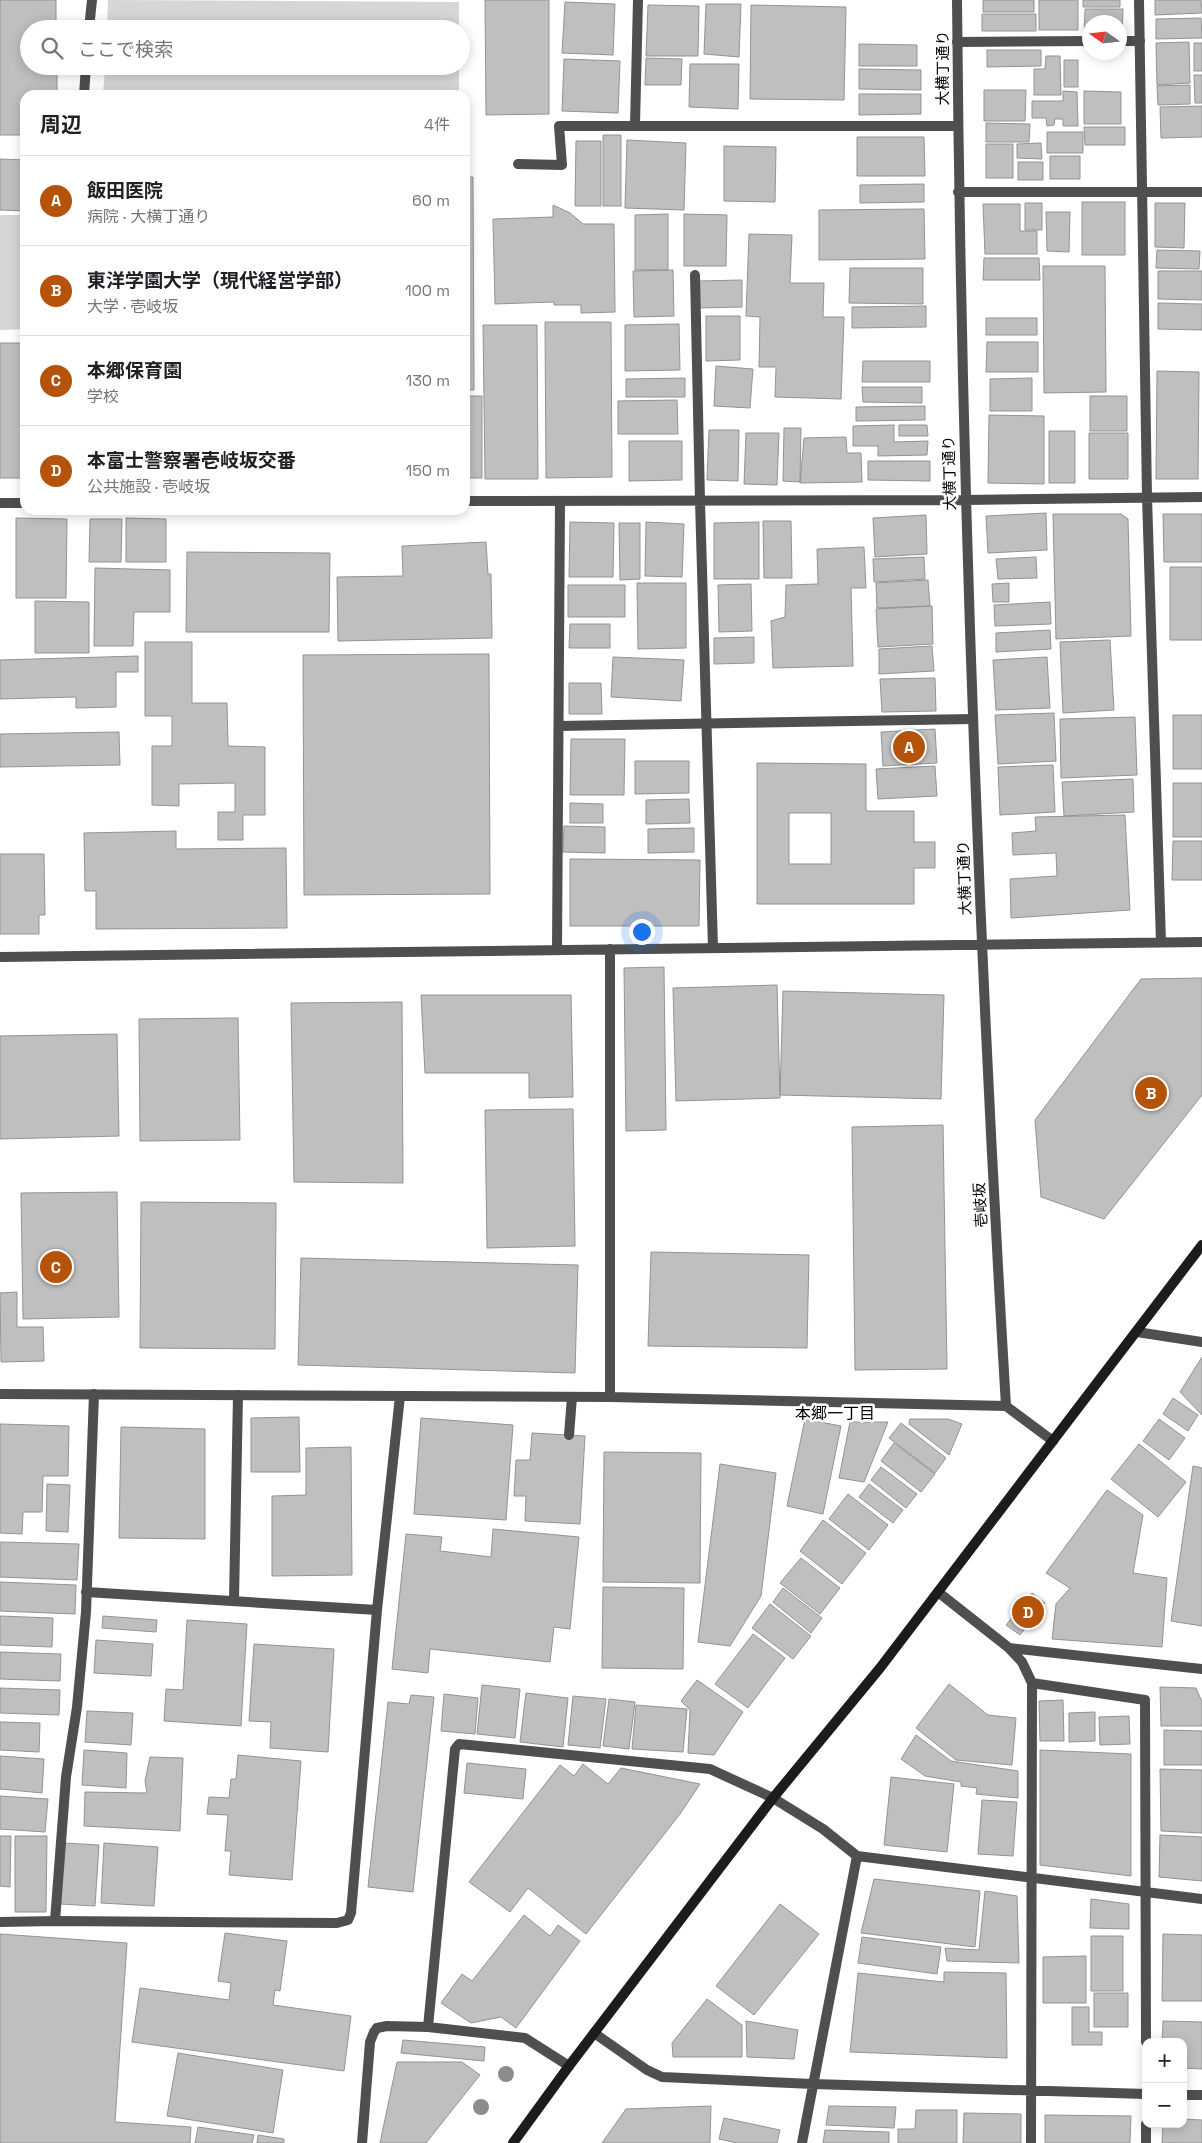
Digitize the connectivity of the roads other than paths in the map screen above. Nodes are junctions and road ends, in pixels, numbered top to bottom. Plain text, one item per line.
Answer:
1 (92, 0) edge
2 (638, 0) edge
3 (957, 0) edge
4 (1140, 0) edge
5 (90, 20) edge
6 (1082, 41) edge
7 (1127, 41) edge
8 (1140, 41) junction
9 (957, 42) junction
10 (85, 75) edge
11 (84, 90) edge
12 (635, 125) junction
13 (958, 126) junction
14 (518, 164) dead end
15 (958, 192) junction
16 (1143, 192) junction
17 (1202, 192) edge
18 (695, 275) dead end
19 (1147, 497) junction
20 (1202, 497) edge
21 (965, 500) junction
22 (470, 501) edge
23 (560, 501) junction
24 (700, 501) junction
25 (0, 503) edge
26 (20, 503) edge
27 (973, 719) junction
28 (706, 724) junction
29 (559, 726) junction
30 (1161, 942) junction
31 (1202, 942) edge
32 (982, 944) junction
33 (713, 948) junction
34 (610, 949) junction
35 (557, 950) junction
36 (0, 957) edge
37 (1202, 1244) edge
38 (1136, 1332) junction
39 (1202, 1342) edge
40 (0, 1394) edge
41 (94, 1394) junction
42 (238, 1395) junction
43 (400, 1396) junction
44 (572, 1396) junction
45 (610, 1397) junction
46 (1006, 1406) junction
47 (569, 1435) dead end
48 (1053, 1440) junction
49 (86, 1592) junction
50 (938, 1592) junction
51 (234, 1600) junction
52 (377, 1610) junction
53 (1009, 1648) junction
54 (1202, 1669) edge
55 (1032, 1683) junction
56 (773, 1798) junction
57 (857, 1856) junction
58 (1031, 1879) junction
59 (1146, 1893) junction
60 (1202, 1899) edge
61 (55, 1921) junction
62 (0, 1922) edge
63 (428, 2027) junction
64 (594, 2033) junction
65 (1146, 2038) edge
66 (569, 2066) junction
67 (813, 2084) junction
68 (1031, 2090) junction
69 (1142, 2094) edge
70 (1187, 2095) edge
71 (1202, 2095) edge
72 (1146, 2128) edge
73 (362, 2143) edge
74 (513, 2143) edge
75 (802, 2143) edge
76 (1031, 2143) edge
77 (1146, 2143) edge

1 - 5 street
2 - 12 street
3 - 9 street, 大横丁通り
4 - 8 street
6 - 9 street
7 - 8 street
8 - 16 street
9 - 13 street, 大横丁通り
10 - 11 street
12 - 13 street
12 - 14 street
13 - 15 street, 大横丁通り
15 - 16 street
15 - 21 street, 大横丁通り
16 - 17 street
16 - 19 street
18 - 24 street
19 - 20 street
19 - 21 street
19 - 30 street
21 - 24 street
21 - 27 street, 大横丁通り
22 - 23 street
23 - 24 street
23 - 29 street
24 - 28 street
25 - 26 street
27 - 28 street
27 - 32 street, 大横丁通り
28 - 29 street
28 - 33 street
29 - 35 street
30 - 31 street
30 - 32 street
32 - 33 street
32 - 46 street, 壱岐坂
33 - 34 street
34 - 35 street
34 - 45 street
35 - 36 street
37 - 38 street
38 - 39 street
38 - 48 street
40 - 41 street
41 - 42 street
41 - 49 street
42 - 43 street
42 - 51 street
43 - 44 street
43 - 52 street
44 - 45 street
44 - 47 street
45 - 46 street
46 - 48 street
48 - 50 street
49 - 51 street
49 - 61 street
50 - 53 street
50 - 56 street
51 - 52 street
52 - 61 street
53 - 54 street
53 - 55 street
55 - 58 street
55 - 59 street
56 - 57 street
56 - 63 street
56 - 64 street
57 - 58 street
57 - 67 street
58 - 59 street
58 - 68 street
59 - 60 street
59 - 65 street
61 - 62 street
63 - 66 street
63 - 73 street
64 - 66 street
64 - 67 street
66 - 74 street
67 - 68 street
67 - 75 street
68 - 69 street
68 - 76 street
70 - 71 street
72 - 77 street

